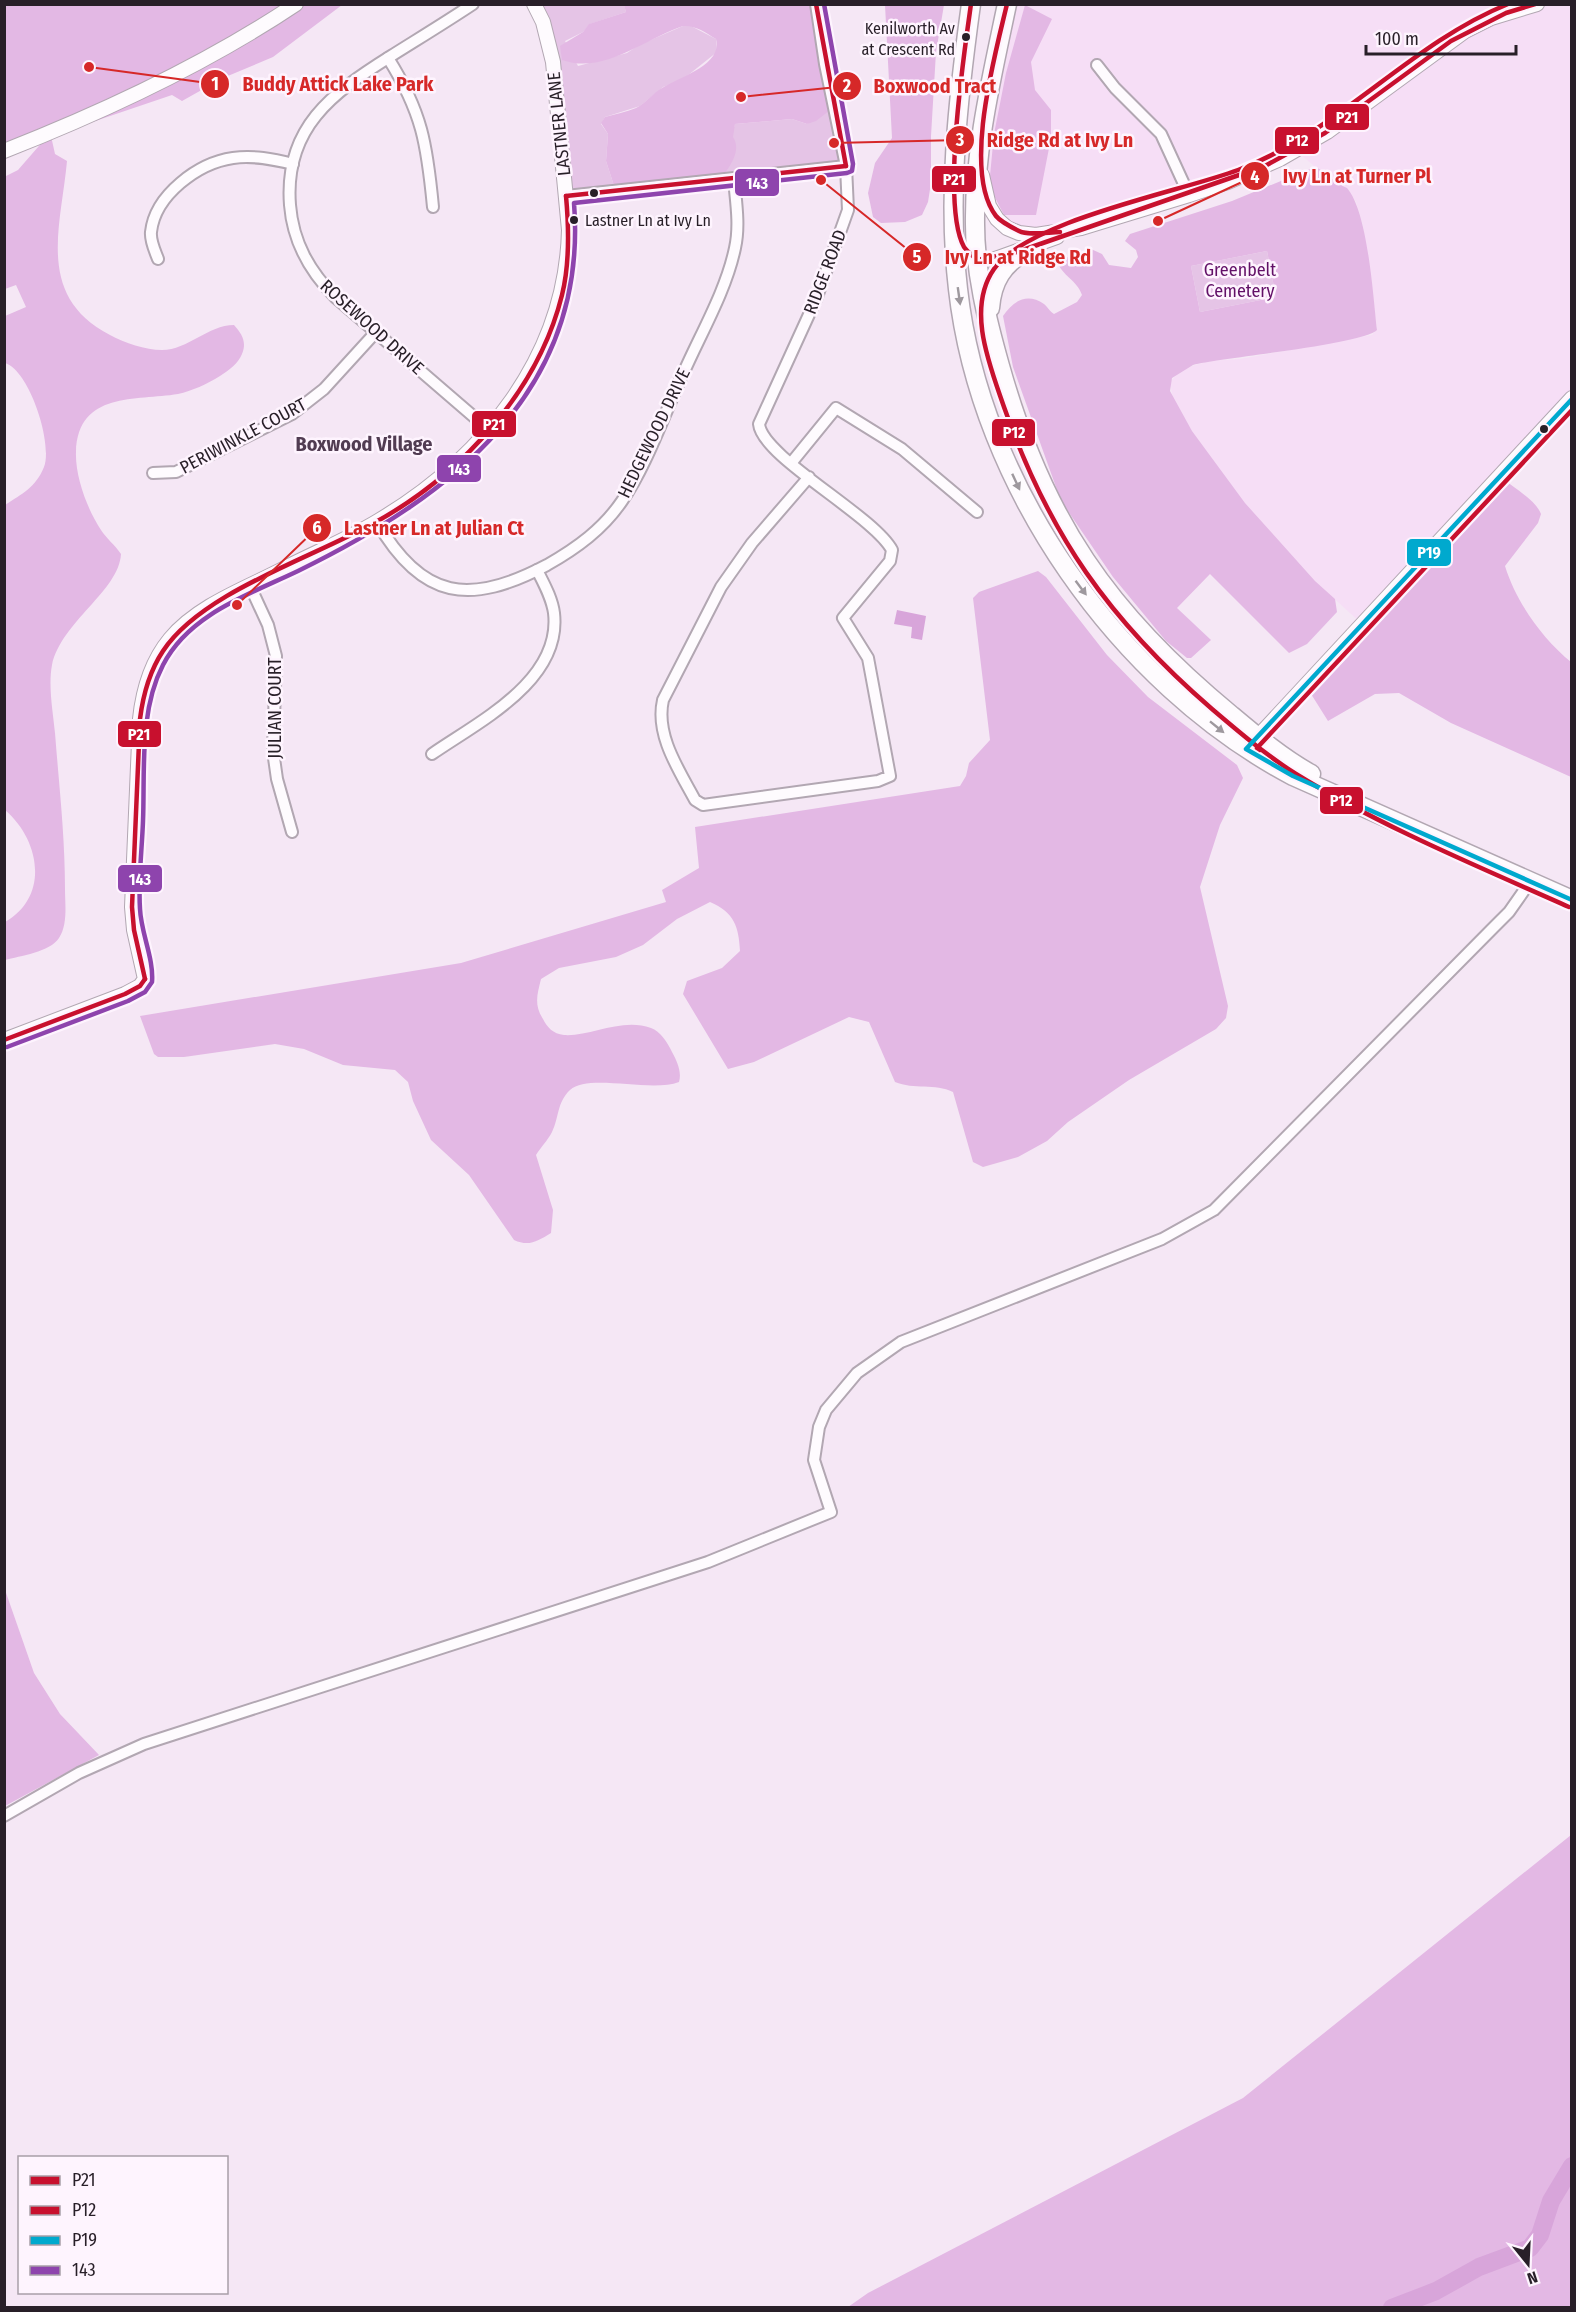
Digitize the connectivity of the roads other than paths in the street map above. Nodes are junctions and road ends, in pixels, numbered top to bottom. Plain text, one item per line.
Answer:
1 (296, 4) edge
2 (473, 4) edge
3 (534, 4) edge
4 (816, 4) edge
5 (971, 4) edge
6 (1007, 4) edge
7 (1537, 4) edge
8 (388, 58) junction
9 (1097, 65) dead end
10 (4, 151) edge
11 (980, 161) junction
12 (293, 164) junction
13 (846, 166) junction
14 (734, 180) junction
15 (1189, 195) junction
16 (566, 196) junction
17 (433, 207) dead end
18 (955, 217) junction
19 (1081, 228) junction
20 (1027, 250) junction
21 (158, 259) dead end
22 (977, 260) junction
23 (988, 322) junction
24 (376, 332) junction
25 (1572, 398) edge
26 (488, 429) junction
27 (792, 462) junction
28 (153, 472) dead end
29 (809, 477) junction
30 (977, 512) dead end
31 (377, 522) junction
32 (537, 570) junction
33 (250, 586) junction
34 (1252, 743) junction
35 (432, 754) dead end
36 (292, 832) dead end
37 (1530, 882) junction
38 (1572, 900) edge
39 (4, 1040) edge
40 (4, 1816) edge

1 - 10 street
2 - 8 street, ROSEWOOD DRIVE
3 - 16 street, LASTNER LANE
4 - 13 street, RIDGE ROAD
5 - 18 main road
6 - 11 main road
7 - 15 street
8 - 12 street, ROSEWOOD DRIVE
8 - 17 street
9 - 15 street
11 - 19 street
11 - 22 main road
12 - 21 street
12 - 24 street, ROSEWOOD DRIVE
13 - 14 street
13 - 27 street, RIDGE ROAD
14 - 16 street
14 - 32 street, HEDGEWOOD DRIVE
15 - 19 street
16 - 26 street, LASTNER LANE
18 - 22 main road
18 -> 34 main road
19 - 20 street
20 - 22 street
20 - 23 main road
22 - 23 main road
23 - 34 main road
24 - 26 street, ROSEWOOD DRIVE
24 - 28 street, PERIWINKLE COURT
25 - 34 street
26 - 31 street, LASTNER LANE
27 - 29 street
27 - 30 street
29 - 29 street
31 - 32 street, HEDGEWOOD DRIVE
31 - 33 street, LASTNER LANE
32 - 35 street
33 - 36 street, JULIAN COURT
33 - 39 street, LASTNER LANE
34 - 37 main road
37 - 38 main road
37 - 40 street

